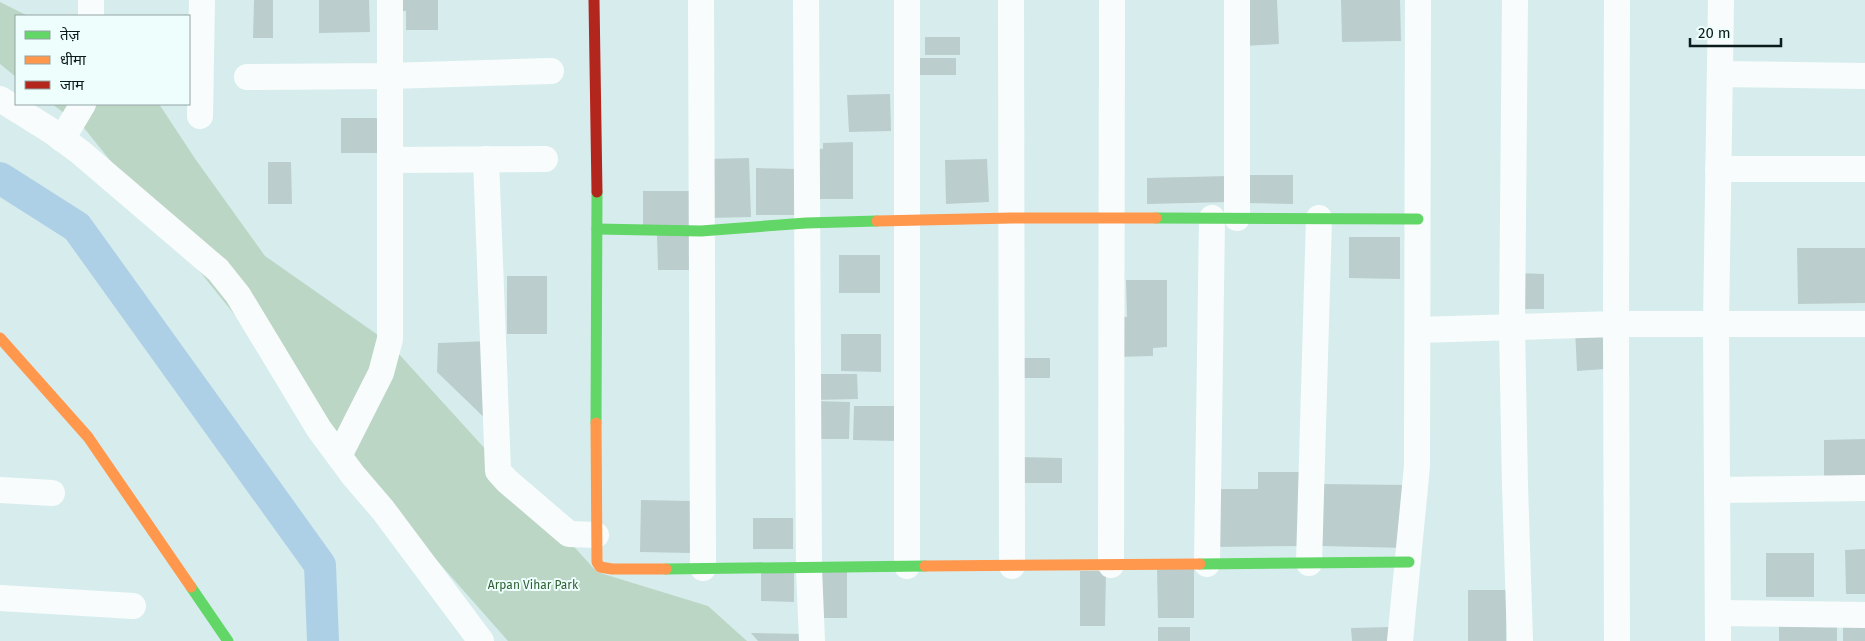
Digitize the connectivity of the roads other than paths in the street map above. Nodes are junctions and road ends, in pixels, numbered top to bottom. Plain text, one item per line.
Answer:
1 (91, 0) edge
2 (202, 0) edge
3 (390, 0) edge
4 (594, 0) edge
5 (701, 0) edge
6 (806, 0) edge
7 (907, 0) edge
8 (1011, 0) edge
9 (1112, 0) edge
10 (1237, 0) edge
11 (1418, 0) edge
12 (1515, 0) edge
13 (1617, 0) edge
14 (1721, 0) edge
15 (91, 15) edge
16 (551, 71) dead end
17 (1720, 74) junction
18 (390, 76) junction
19 (1865, 76) edge
20 (247, 77) dead end
21 (0, 99) edge
22 (81, 105) edge
23 (200, 116) dead end
24 (62, 139) junction
25 (545, 159) dead end
26 (390, 160) junction
27 (486, 160) junction
28 (1718, 169) junction
29 (1865, 169) edge
30 (1012, 218) junction
31 (1111, 218) junction
32 (1225, 218) junction
33 (1319, 218) junction
34 (907, 219) junction
35 (1418, 219) junction
36 (806, 223) junction
37 (597, 229) junction
38 (701, 231) junction
39 (1616, 324) junction
40 (1716, 324) junction
41 (1865, 324) edge
42 (1512, 327) junction
43 (1418, 330) junction
44 (0, 338) edge
45 (339, 456) junction
46 (1865, 488) edge
47 (0, 490) edge
48 (1717, 490) junction
49 (52, 493) dead end
50 (596, 536) junction
51 (1409, 562) junction
52 (1207, 564) junction
53 (1309, 564) junction
54 (1111, 565) junction
55 (908, 566) junction
56 (1012, 566) junction
57 (703, 568) junction
58 (809, 568) junction
59 (0, 598) edge
60 (133, 606) dead end
61 (1718, 613) junction
62 (1865, 615) edge
63 (228, 641) edge
64 (480, 641) edge
65 (812, 641) edge
66 (1400, 641) edge
67 (1520, 641) edge
68 (1617, 641) edge
69 (1718, 641) edge

1 - 15 street
2 - 23 street
3 - 18 street
4 - 37 street
5 - 38 street
6 - 36 street
7 - 34 street
8 - 30 street
9 - 31 street
10 - 32 street
11 - 35 street
12 - 42 street
13 - 39 street
14 - 17 street
16 - 18 street
17 - 19 street
17 - 28 street
18 - 20 street
18 - 26 street
21 - 24 street
22 - 24 street
24 - 45 street
25 - 27 street
26 - 27 street
26 - 45 street
27 - 50 street
28 - 29 street
28 - 40 street
30 - 31 street
30 - 34 street
30 - 56 street
31 - 32 street
31 - 54 street
32 - 33 street
32 - 52 street
33 - 35 street
33 - 53 street
34 - 36 street
34 - 55 street
35 - 43 street
36 - 38 street
36 - 58 street
37 - 38 street
37 - 50 street
38 - 57 street
39 - 40 street
39 - 42 street
39 - 68 street
40 - 41 street
40 - 48 street
42 - 43 street
42 - 67 street
43 - 51 street
44 - 63 street
45 - 64 street
46 - 48 street
47 - 49 street
48 - 61 street
50 - 57 street
51 - 53 street
51 - 66 street
52 - 53 street
52 - 54 street
54 - 56 street
55 - 56 street
55 - 58 street
57 - 58 street
58 - 65 street
59 - 60 street
61 - 62 street
61 - 69 street

